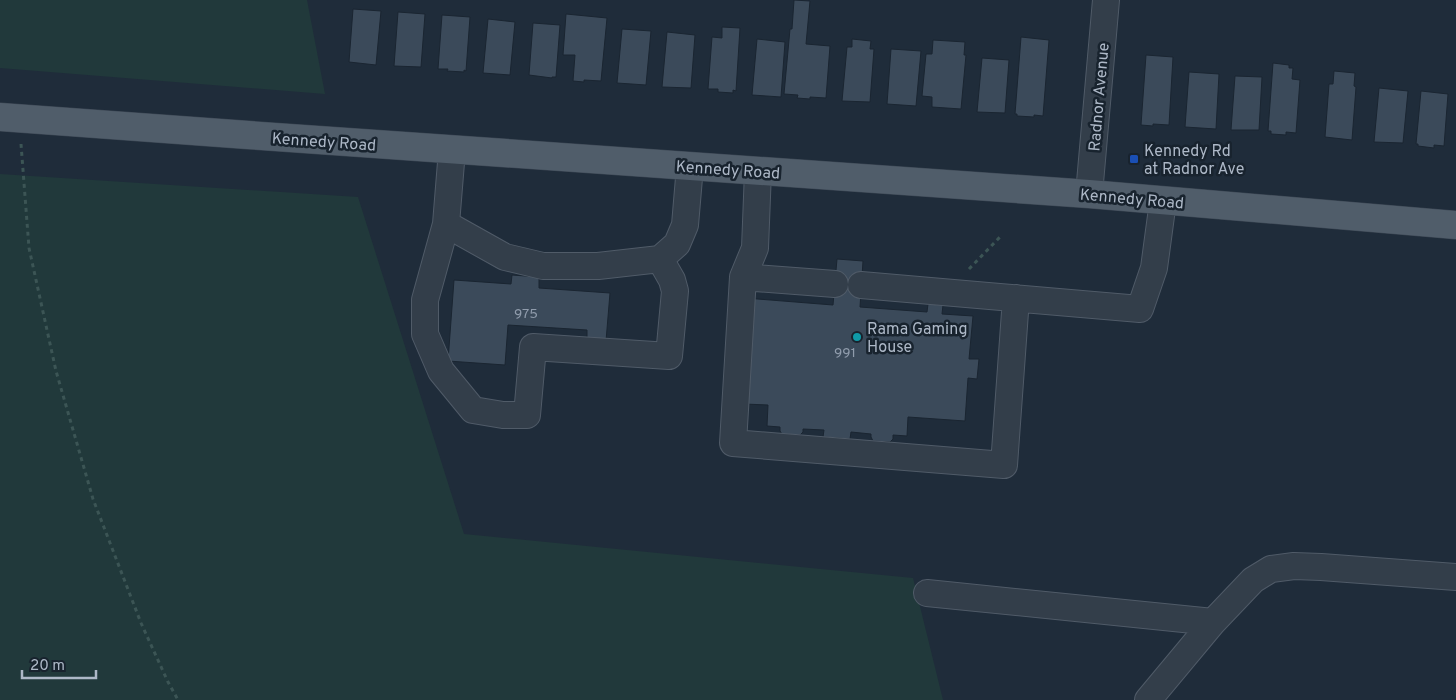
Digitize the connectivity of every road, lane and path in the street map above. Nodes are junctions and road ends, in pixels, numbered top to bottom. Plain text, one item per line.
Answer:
1 (1106, 0) edge
2 (10, 117) edge
3 (452, 150) junction
4 (690, 166) junction
5 (758, 171) junction
6 (1090, 194) junction
7 (1163, 200) junction
8 (446, 224) junction
9 (1456, 225) edge
10 (1000, 237) dead end
11 (660, 259) junction
12 (742, 278) junction
13 (835, 284) dead end
14 (861, 285) dead end
15 (946, 292) junction
16 (1016, 298) junction
17 (1456, 577) edge
18 (927, 593) dead end
19 (1212, 622) junction
20 (178, 700) edge
21 (1148, 700) edge

1 - 6 street, Radnor Avenue
2 - 3 main road, Kennedy Road
2 - 20 path
3 - 4 main road, Kennedy Road
3 - 8 street
4 - 5 main road, Kennedy Road
4 - 11 street
5 - 6 main road, Kennedy Road
5 - 12 street
6 - 7 main road, Kennedy Road
7 - 9 main road, Kennedy Road
7 - 16 street
8 - 11 street
8 - 11 street
10 - 15 path
12 - 13 street
12 - 16 street
14 - 15 street
15 - 16 street
17 - 19 street
18 - 19 street
19 - 21 street

